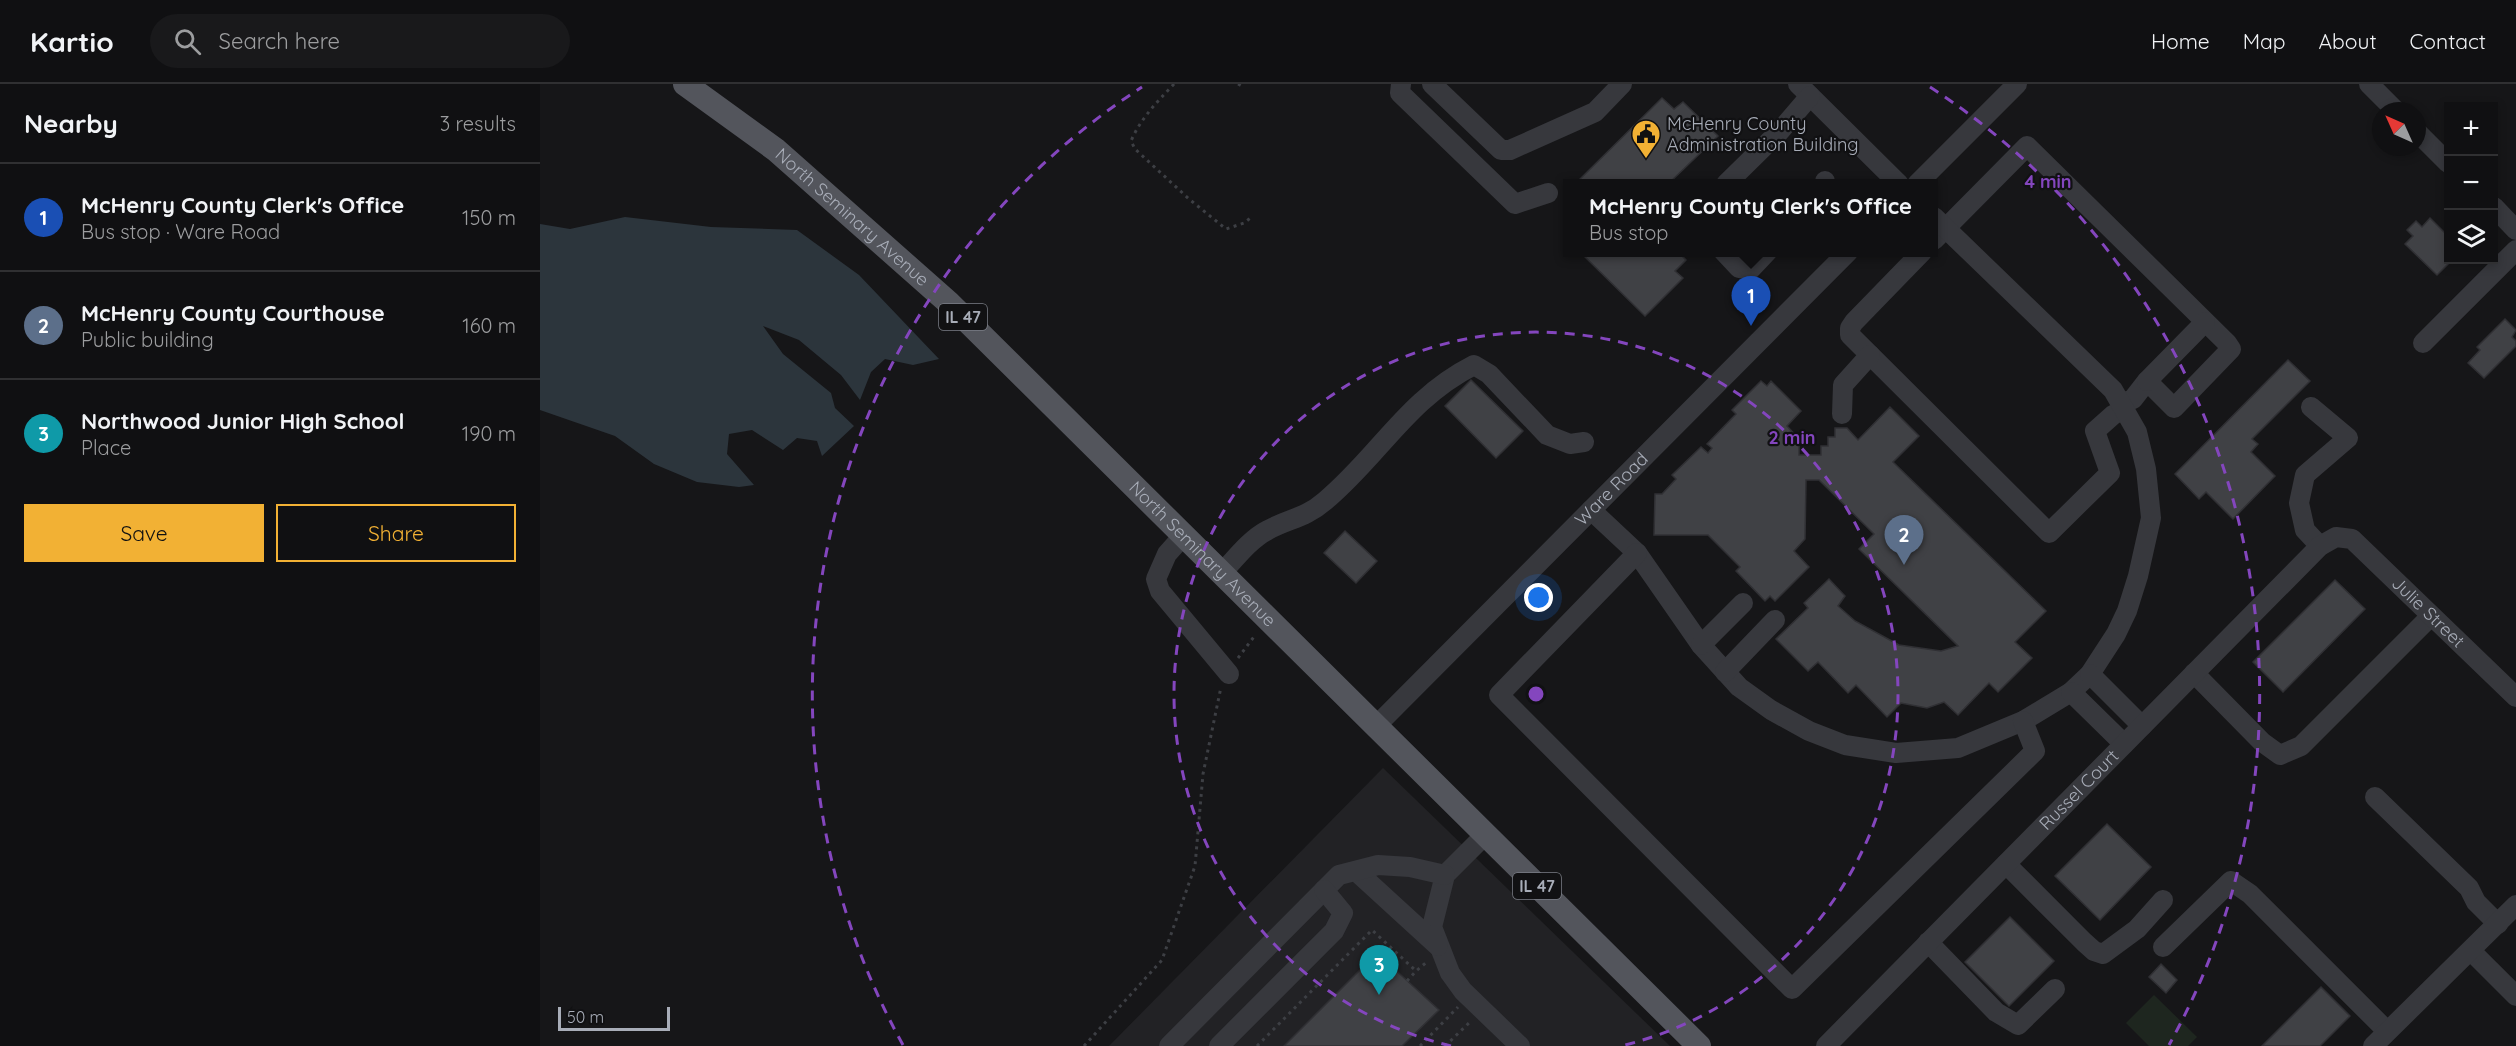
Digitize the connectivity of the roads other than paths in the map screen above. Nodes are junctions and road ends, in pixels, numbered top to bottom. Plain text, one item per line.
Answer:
1 (685, 84) edge
2 (1401, 84) edge
3 (1431, 84) edge
4 (1622, 84) edge
5 (2017, 84) edge
6 (2369, 84) edge
7 (1804, 90) edge
8 (2387, 102) edge
9 (2426, 141) edge
10 (2444, 159) edge
11 (1730, 179) edge
12 (1895, 179) edge
13 (1921, 179) edge
14 (1548, 193) dead end
15 (2496, 210) edge
16 (1938, 229) edge
17 (2516, 230) edge
18 (2516, 250) edge
19 (1729, 257) edge
20 (1762, 257) edge
21 (1843, 257) edge
22 (1917, 257) edge
23 (2205, 322) junction
24 (2423, 343) dead end
25 (1870, 356) junction
26 (2147, 381) junction
27 (2122, 406) junction
28 (2311, 407) dead end
29 (1842, 414) dead end
30 (1584, 442) dead end
31 (1592, 510) junction
32 (1183, 536) junction
33 (2328, 541) junction
34 (1637, 553) junction
35 (1221, 574) junction
36 (1743, 603) dead end
37 (2431, 616) junction
38 (1775, 620) dead end
39 (1701, 645) junction
40 (1725, 672) junction
41 (2194, 673) junction
42 (1229, 674) road end
43 (2091, 674) junction
44 (2071, 692) junction
45 (2516, 697) edge
46 (2023, 721) junction
47 (1376, 726) junction
48 (2142, 726) junction
49 (2124, 744) junction
50 (2375, 797) dead end
51 (1485, 835) junction
52 (2006, 864) junction
53 (1356, 871) junction
54 (1445, 875) junction
55 (1323, 890) junction
56 (2163, 900) dead end
57 (2516, 905) edge
58 (2498, 924) junction
59 (1928, 942) junction
60 (1439, 947) junction
61 (2163, 947) dead end
62 (2471, 951) junction
63 (2055, 989) dead end
64 (2516, 996) edge
65 (2387, 1031) junction
66 (1168, 1046) edge
67 (1219, 1046) edge
68 (1520, 1046) edge
69 (1700, 1046) edge
70 (1826, 1046) edge
71 (2373, 1046) edge

1 - 32 main road, North Seminary Avenue / IL 47
2 - 14 street
3 - 4 street
5 - 13 street
6 - 8 street
7 - 11 street
7 - 12 street
9 - 10 street
15 - 17 street
16 - 23 street
16 - 27 street
18 - 24 street
19 - 20 street
21 - 31 street, Ware Road
22 - 25 street
23 - 26 street
23 - 26 street
25 - 27 street
25 - 29 street
26 - 27 street
27 - 43 street
28 - 33 street
30 - 35 street
31 - 34 street
31 - 47 street, Ware Road
32 - 35 main road, North Seminary Avenue / IL 47
32 - 42 street
33 - 37 street, Julie Street
33 - 41 street, Russel Court
34 - 39 street
34 - 46 street
35 - 47 main road, North Seminary Avenue / IL 47
36 - 39 street
37 - 41 street
37 - 45 street, Julie Street
38 - 40 street
39 - 40 street
40 - 46 street
41 - 48 street, Russel Court
43 - 44 street
43 - 48 street
44 - 46 street
44 - 49 street
47 - 51 main road, North Seminary Avenue / IL 47
48 - 49 street, Russel Court
49 - 52 street, Russel Court
50 - 58 street
51 - 54 street
51 - 69 main road, North Seminary Avenue / IL 47
52 - 56 street
52 - 59 street, Russel Court
53 - 54 street
53 - 55 street
53 - 60 street
54 - 60 street
55 - 66 street
55 - 67 street
57 - 58 street
58 - 62 street
59 - 63 street
59 - 70 street, Russel Court
60 - 68 street
61 - 65 street
62 - 64 street
62 - 65 street
65 - 71 street

